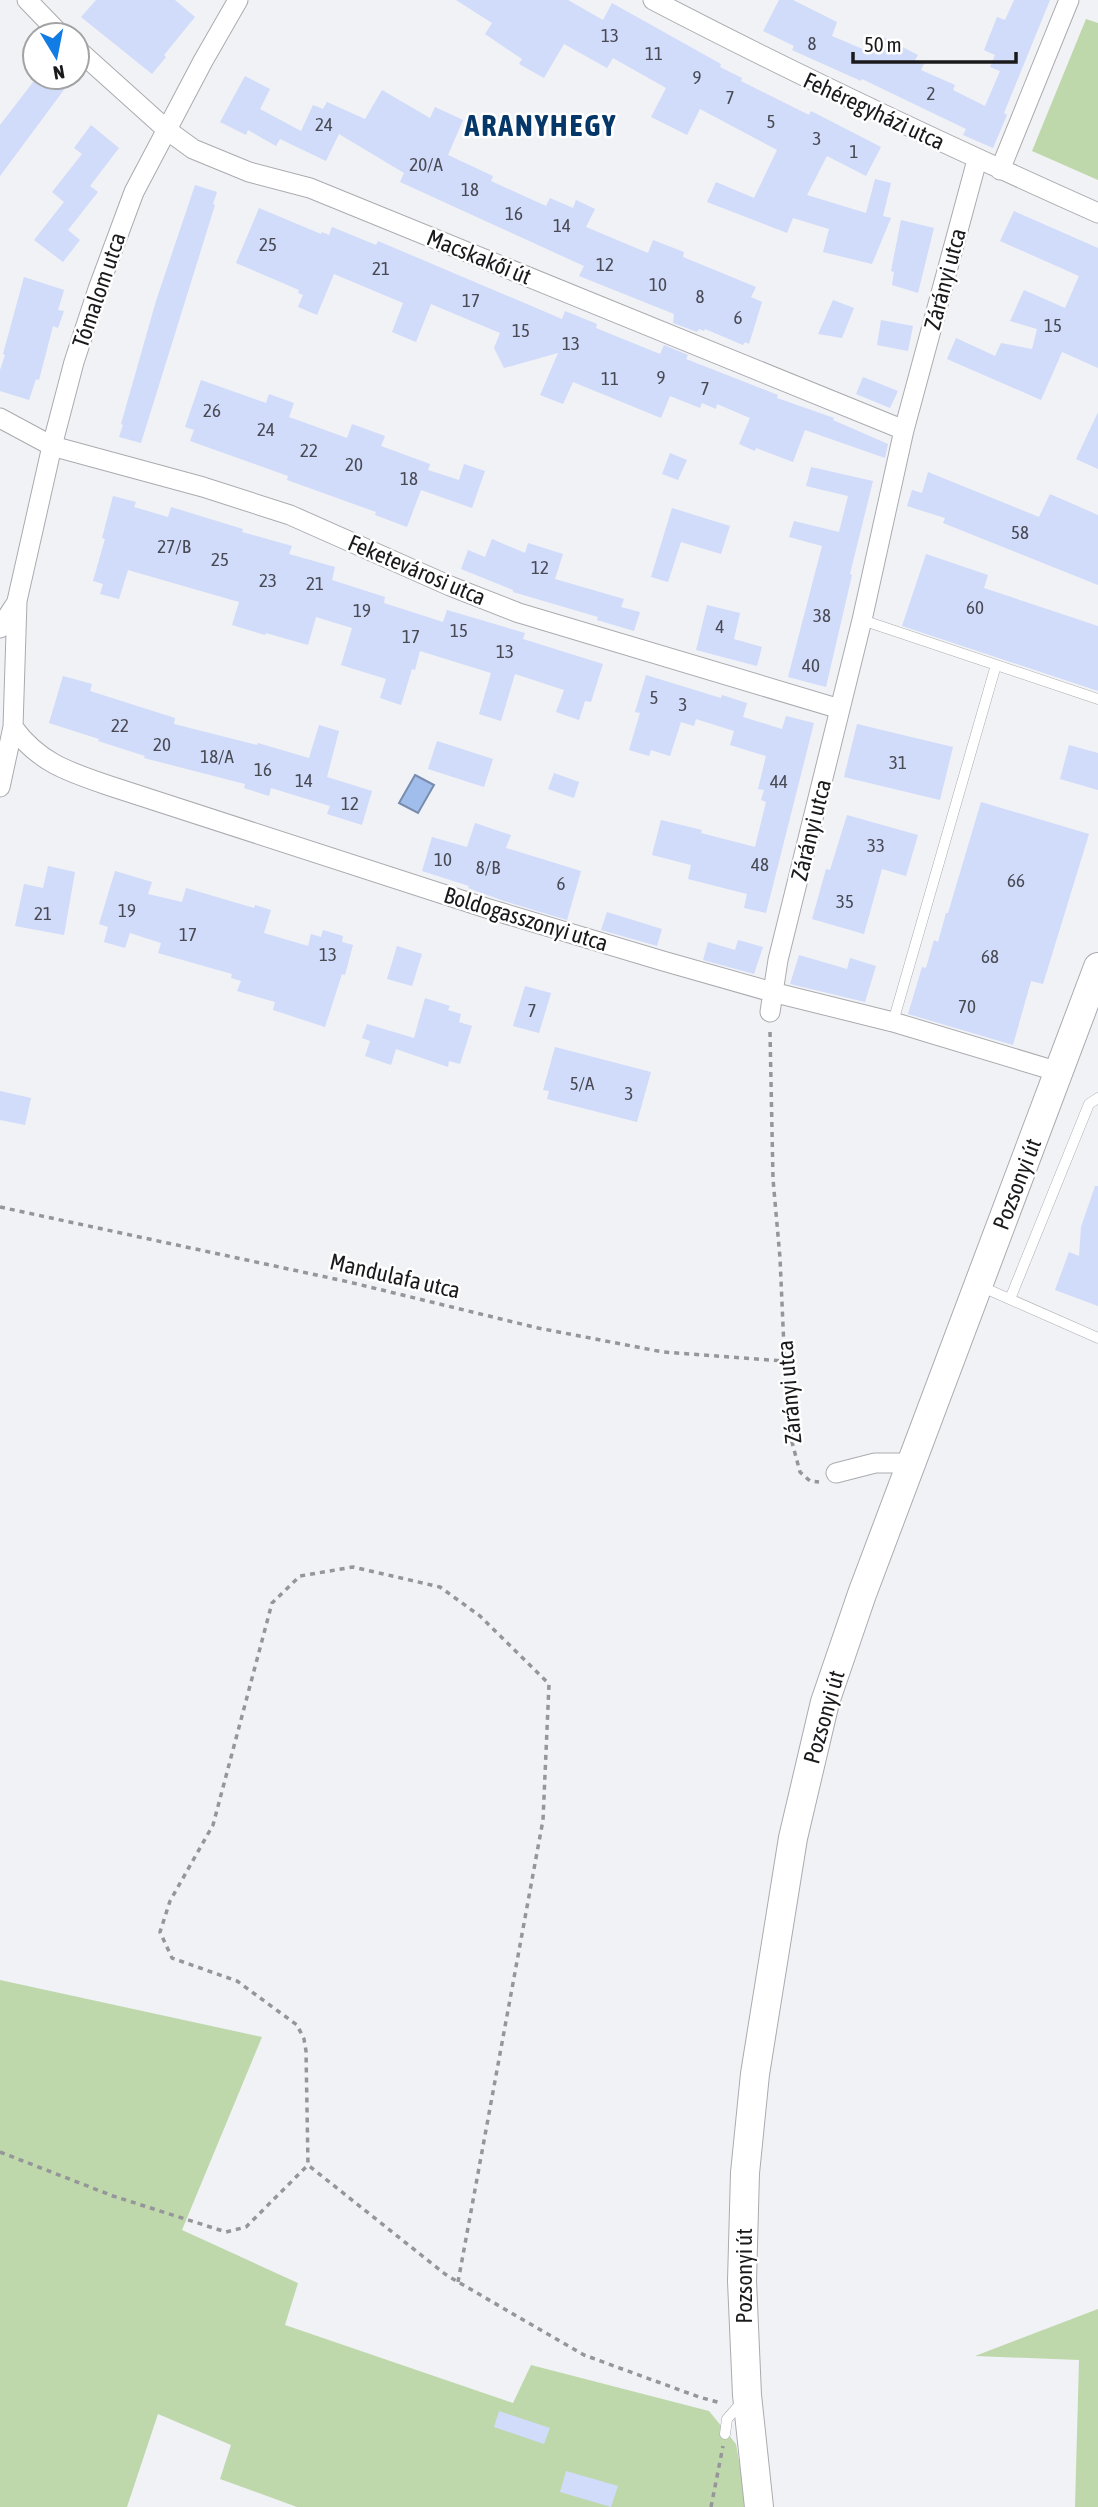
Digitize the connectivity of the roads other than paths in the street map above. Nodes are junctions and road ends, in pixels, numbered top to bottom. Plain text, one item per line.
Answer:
1 (27, 0) edge
2 (238, 0) edge
3 (653, 0) edge
4 (1069, 0) edge
5 (47, 21) edge
6 (91, 62) edge
7 (167, 130) junction
8 (977, 160) junction
9 (1000, 170) junction
10 (1098, 214) edge
11 (0, 418) edge
12 (904, 430) junction
13 (52, 446) junction
14 (17, 601) junction
15 (862, 620) junction
16 (0, 628) edge
17 (996, 665) junction
18 (1098, 699) edge
19 (840, 709) junction
20 (13, 727) junction
21 (0, 756) edge
22 (0, 787) edge
23 (1096, 980) edge
24 (771, 1002) junction
25 (893, 1022) junction
26 (1059, 1072) junction
27 (1098, 1098) edge
28 (978, 1285) junction
29 (1010, 1299) junction
30 (1098, 1338) edge
31 (911, 1463) junction
32 (836, 1473) road end
33 (742, 2402) junction
34 (725, 2434) road end
35 (759, 2507) edge

1 - 5 street
2 - 7 street, Tómalom utca
3 - 8 street, Fehéregyházi utca
4 - 9 street
6 - 7 street, Macskakői út
7 - 12 street, Macskakői út
7 - 13 street, Tómalom utca
8 - 9 street, Fehéregyházi utca
8 - 12 street, Zárányi utca
9 - 10 street, Fehéregyházi utca
11 - 13 street, Feketevárosi utca
12 - 15 street, Zárányi utca
13 - 14 street, Tómalom utca
13 - 19 street, Feketevárosi utca
14 - 16 street, Tómalom utca
14 - 20 street, Tómalom utca
15 - 17 lane
15 - 19 street, Zárányi utca
17 - 18 lane
17 - 25 lane
19 - 24 street, Zárányi utca
20 - 21 lane
20 - 22 street, Tómalom utca
20 - 24 street, Boldogasszonyi utca
23 - 26 main road, Pozsonyi út
24 - 25 street, Boldogasszonyi utca
25 - 26 street, Boldogasszonyi utca
26 - 28 main road, Pozsonyi út
27 - 29 lane
28 - 29 lane
28 - 31 main road, Pozsonyi út
29 - 30 lane
31 - 32 street
31 - 33 main road, Pozsonyi út
33 - 34 lane
33 - 35 main road, Pozsonyi út

